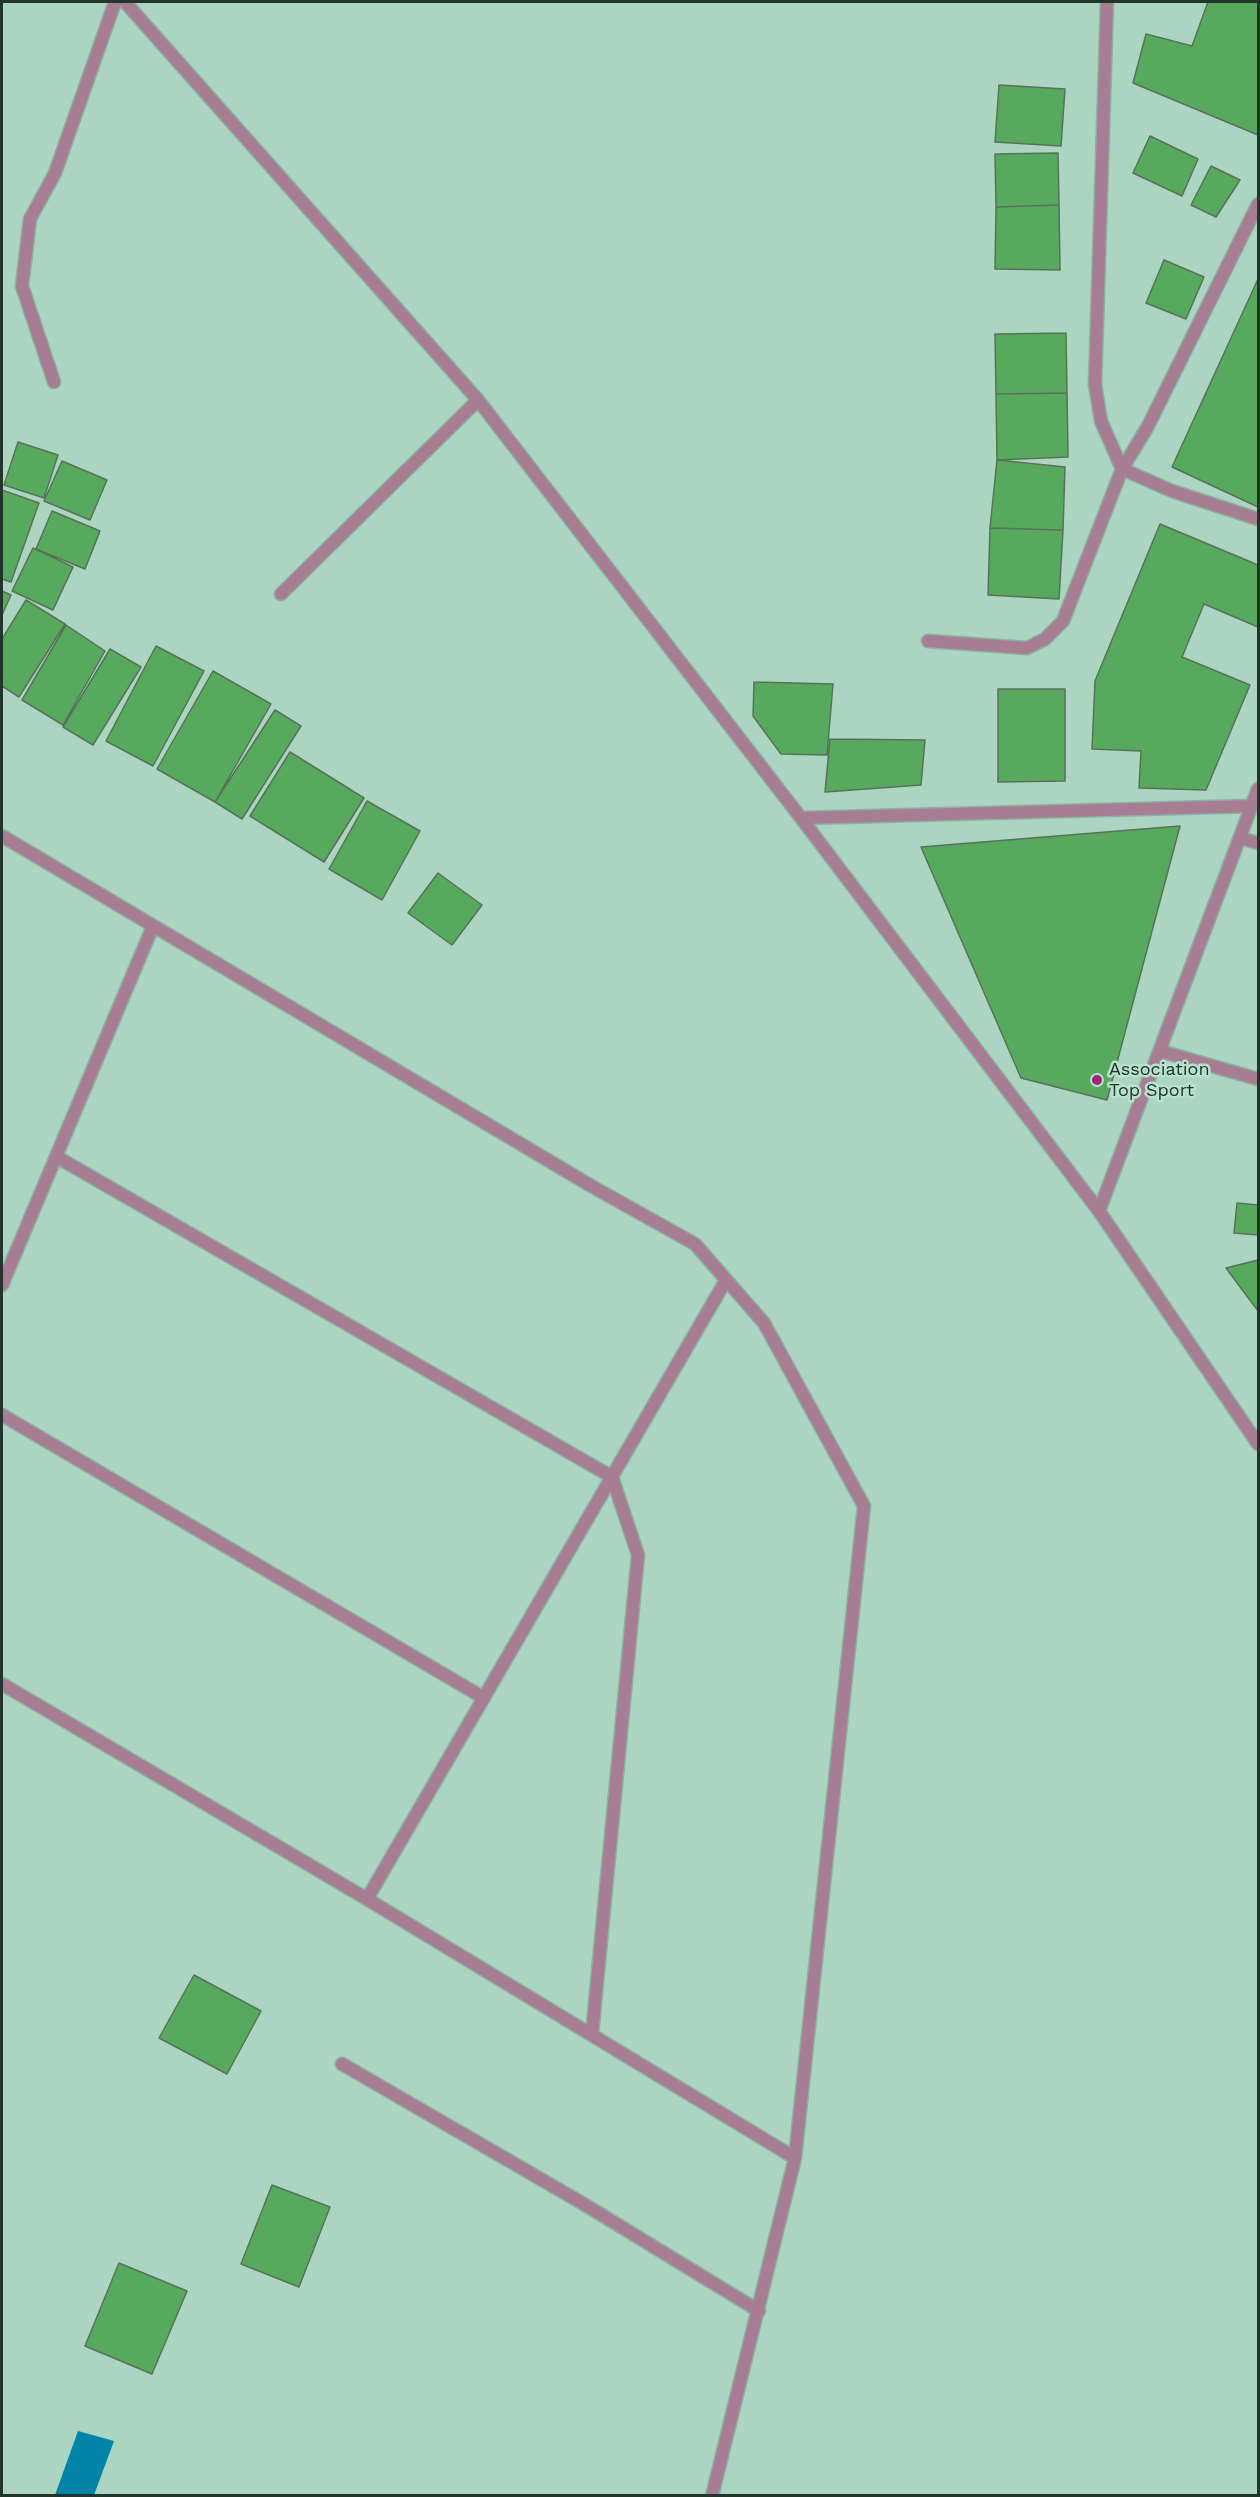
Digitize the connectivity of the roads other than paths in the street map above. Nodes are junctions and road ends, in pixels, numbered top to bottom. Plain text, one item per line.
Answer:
1 (115, 2) edge
2 (125, 2) edge
3 (1107, 2) edge
4 (1258, 204) edge
5 (54, 382) dead end
6 (478, 400) junction
7 (1122, 469) junction
8 (1258, 519) edge
9 (281, 594) dead end
10 (928, 641) dead end
11 (1258, 789) edge
12 (1252, 806) junction
13 (801, 818) junction
14 (2, 836) edge
15 (1240, 838) junction
16 (1258, 843) edge
17 (153, 926) junction
18 (1160, 1051) junction
19 (1258, 1079) edge
20 (57, 1157) junction
21 (1099, 1211) junction
22 (726, 1280) junction
23 (2, 1285) edge
24 (2, 1415) edge
25 (1258, 1444) edge
26 (612, 1477) junction
27 (2, 1684) edge
28 (484, 1698) junction
29 (367, 1899) junction
30 (592, 2034) junction
31 (342, 2064) dead end
32 (795, 2158) junction
33 (759, 2311) junction
34 (712, 2496) edge

1 - 5 street
2 - 6 street
3 - 7 street
4 - 7 street
6 - 9 street
6 - 13 street
7 - 8 street
7 - 10 street
11 - 12 street
12 - 13 street
12 - 15 street
13 - 21 street
14 - 17 street
15 - 16 street
15 - 18 street
17 - 20 street
17 - 22 street
18 - 19 street
18 - 21 street
20 - 23 street
20 - 26 street
21 - 25 street
22 - 26 street
22 - 32 street
24 - 28 street
26 - 28 street
26 - 30 street
27 - 29 street
28 - 29 street
29 - 30 street
30 - 32 street
31 - 33 street
32 - 33 street
33 - 34 street

